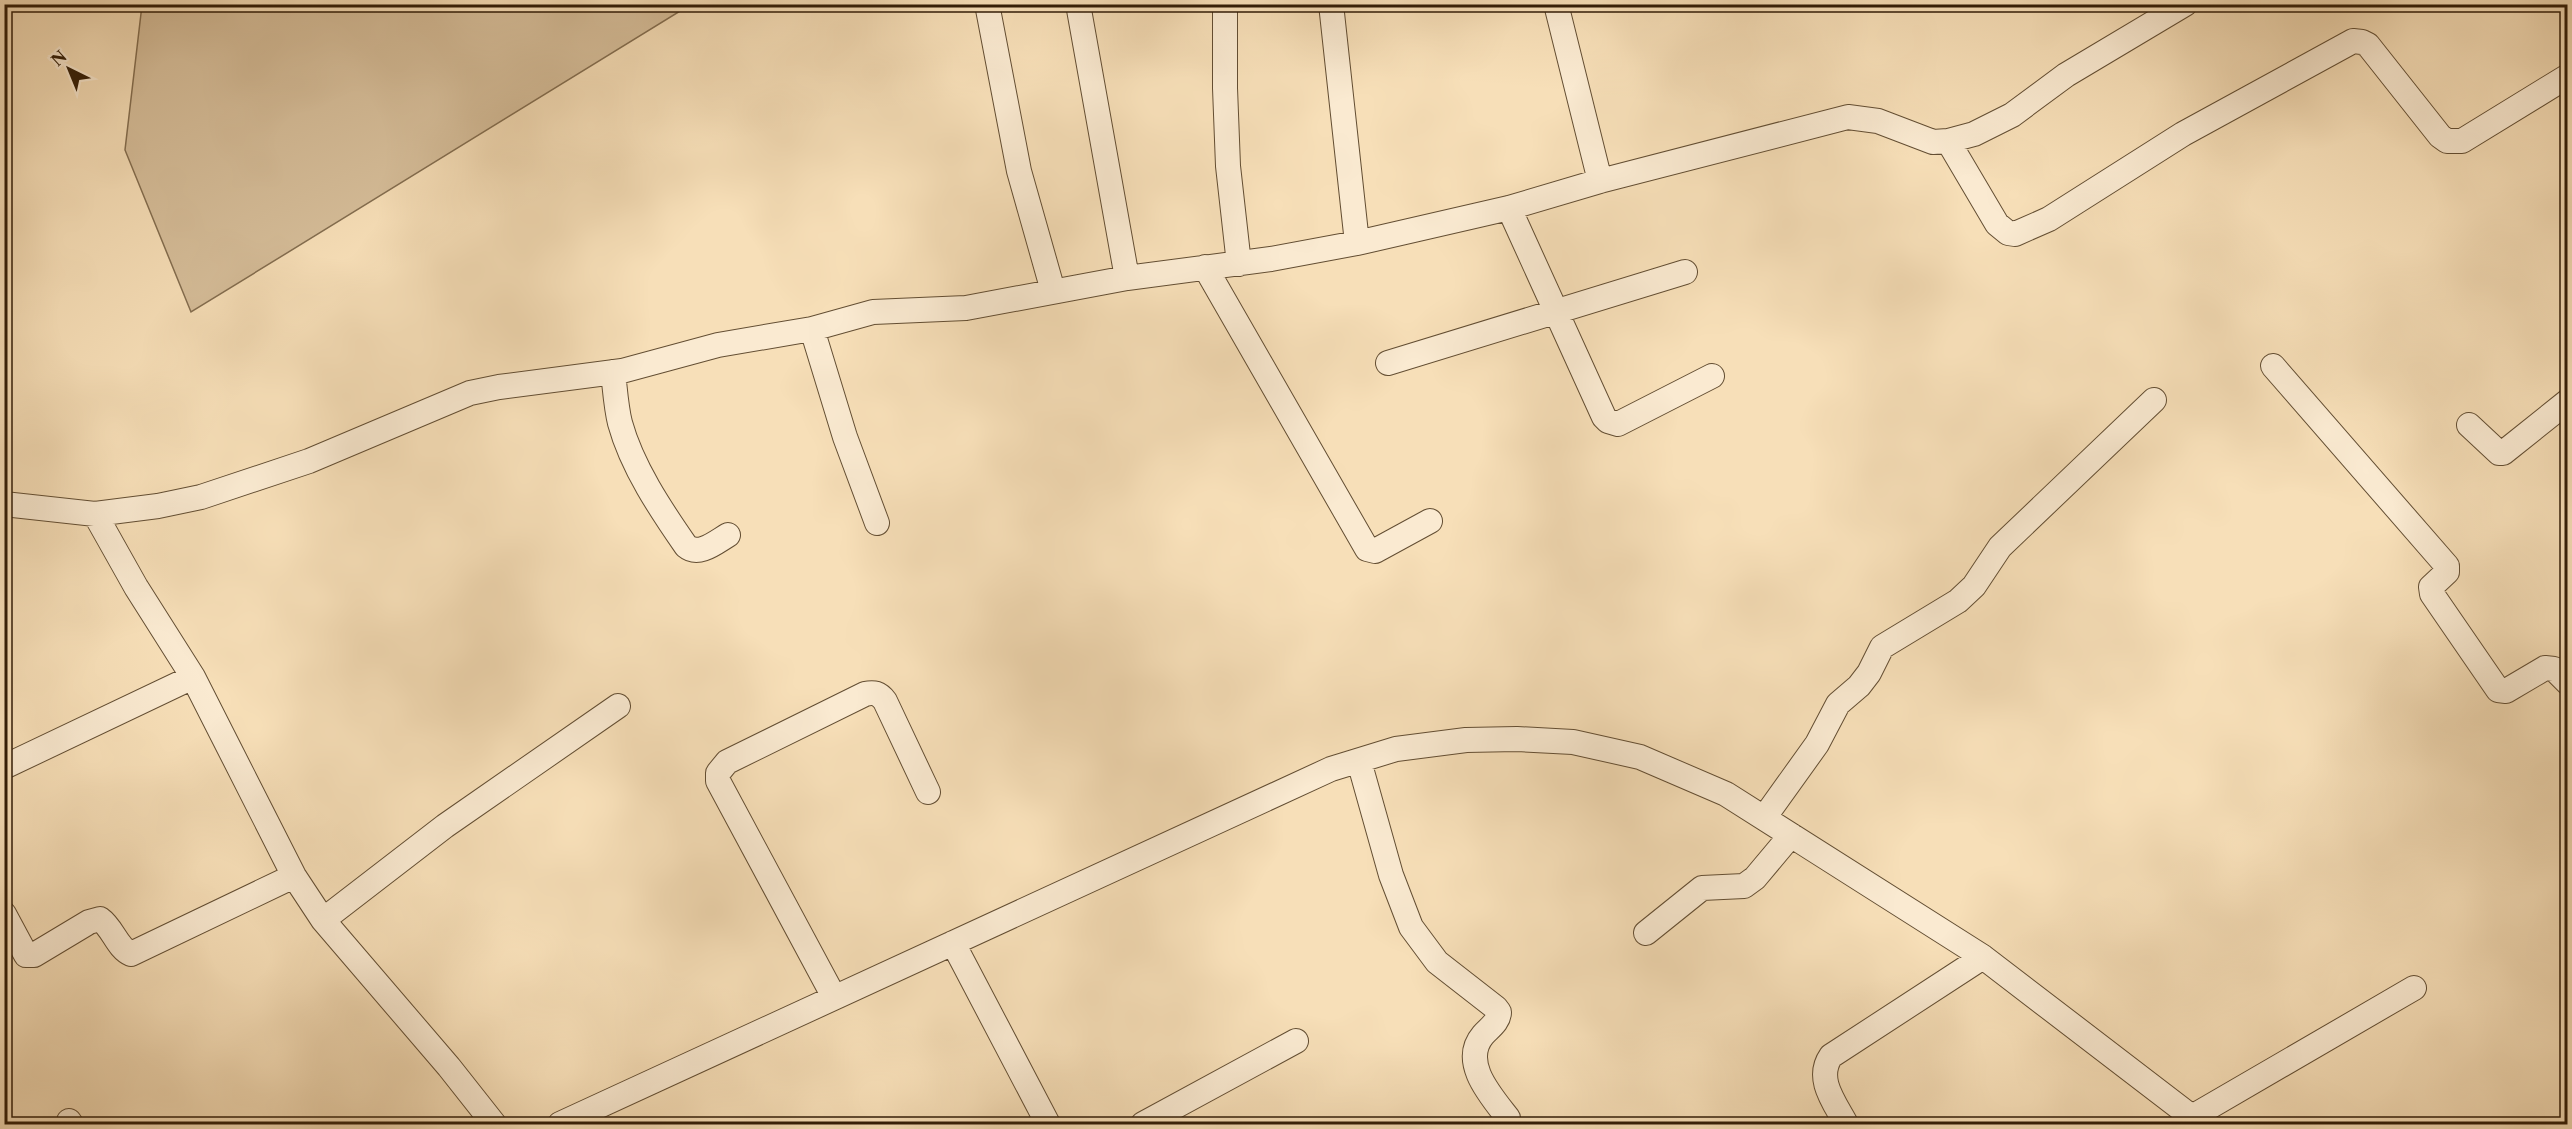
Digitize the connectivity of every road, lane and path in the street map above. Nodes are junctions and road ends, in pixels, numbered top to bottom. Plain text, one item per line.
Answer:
1 (987, 4) edge
2 (1078, 4) edge
3 (1225, 4) edge
4 (1331, 4) edge
5 (1556, 4) edge
6 (2185, 4) edge
7 (2568, 76) edge
8 (1948, 141) junction
9 (1600, 181) junction
10 (1509, 208) junction
11 (1357, 243) junction
12 (1239, 264) junction
13 (1205, 267) junction
14 (1685, 272) dead end
15 (1127, 278) junction
16 (1053, 291) junction
17 (1556, 311) junction
18 (812, 329) junction
19 (1388, 363) dead end
20 (2273, 366) dead end
21 (613, 372) junction
22 (1712, 376) dead end
23 (2154, 400) dead end
24 (2568, 401) edge
25 (2469, 425) dead end
26 (4, 504) edge
27 (95, 514) junction
28 (1430, 521) dead end
29 (878, 523) dead end
30 (728, 535) dead end
31 (194, 678) junction
32 (2568, 683) edge
33 (618, 706) dead end
34 (1359, 760) junction
35 (4, 767) edge
36 (928, 792) dead end
37 (1764, 818) junction
38 (1791, 835) junction
39 (294, 876) junction
40 (4, 914) edge
41 (322, 920) junction
42 (1646, 933) dead end
43 (953, 943) junction
44 (1983, 957) junction
45 (2414, 988) dead end
46 (834, 997) junction
47 (1296, 1041) dead end
48 (1508, 1118) dead end
49 (2196, 1121) edge
50 (494, 1125) edge
51 (560, 1125) edge
52 (1047, 1125) edge
53 (1143, 1125) edge
54 (1846, 1125) edge

1 - 16 street
2 - 15 street
3 - 12 street
4 - 11 street
5 - 9 street
6 - 8 street
7 - 8 street
8 - 9 street
9 - 10 street
10 - 11 street
10 - 17 street
11 - 12 street
12 - 13 street
13 - 15 street
13 - 28 street
14 - 17 street
15 - 16 street
16 - 18 street
17 - 19 street
17 - 22 street
18 - 21 street
18 - 29 street
20 - 32 street
21 - 27 street
21 - 30 street
23 - 37 street
24 - 25 street
26 - 27 street
27 - 31 street
31 - 35 street
31 - 39 street
33 - 41 street
34 - 37 street
34 - 43 street
34 - 48 street
36 - 46 street
37 - 38 street
38 - 42 street
38 - 44 street
39 - 40 street
39 - 41 street
41 - 50 street
43 - 46 street
43 - 52 street
44 - 49 street
44 - 54 street
45 - 49 street
46 - 51 street
47 - 53 street

